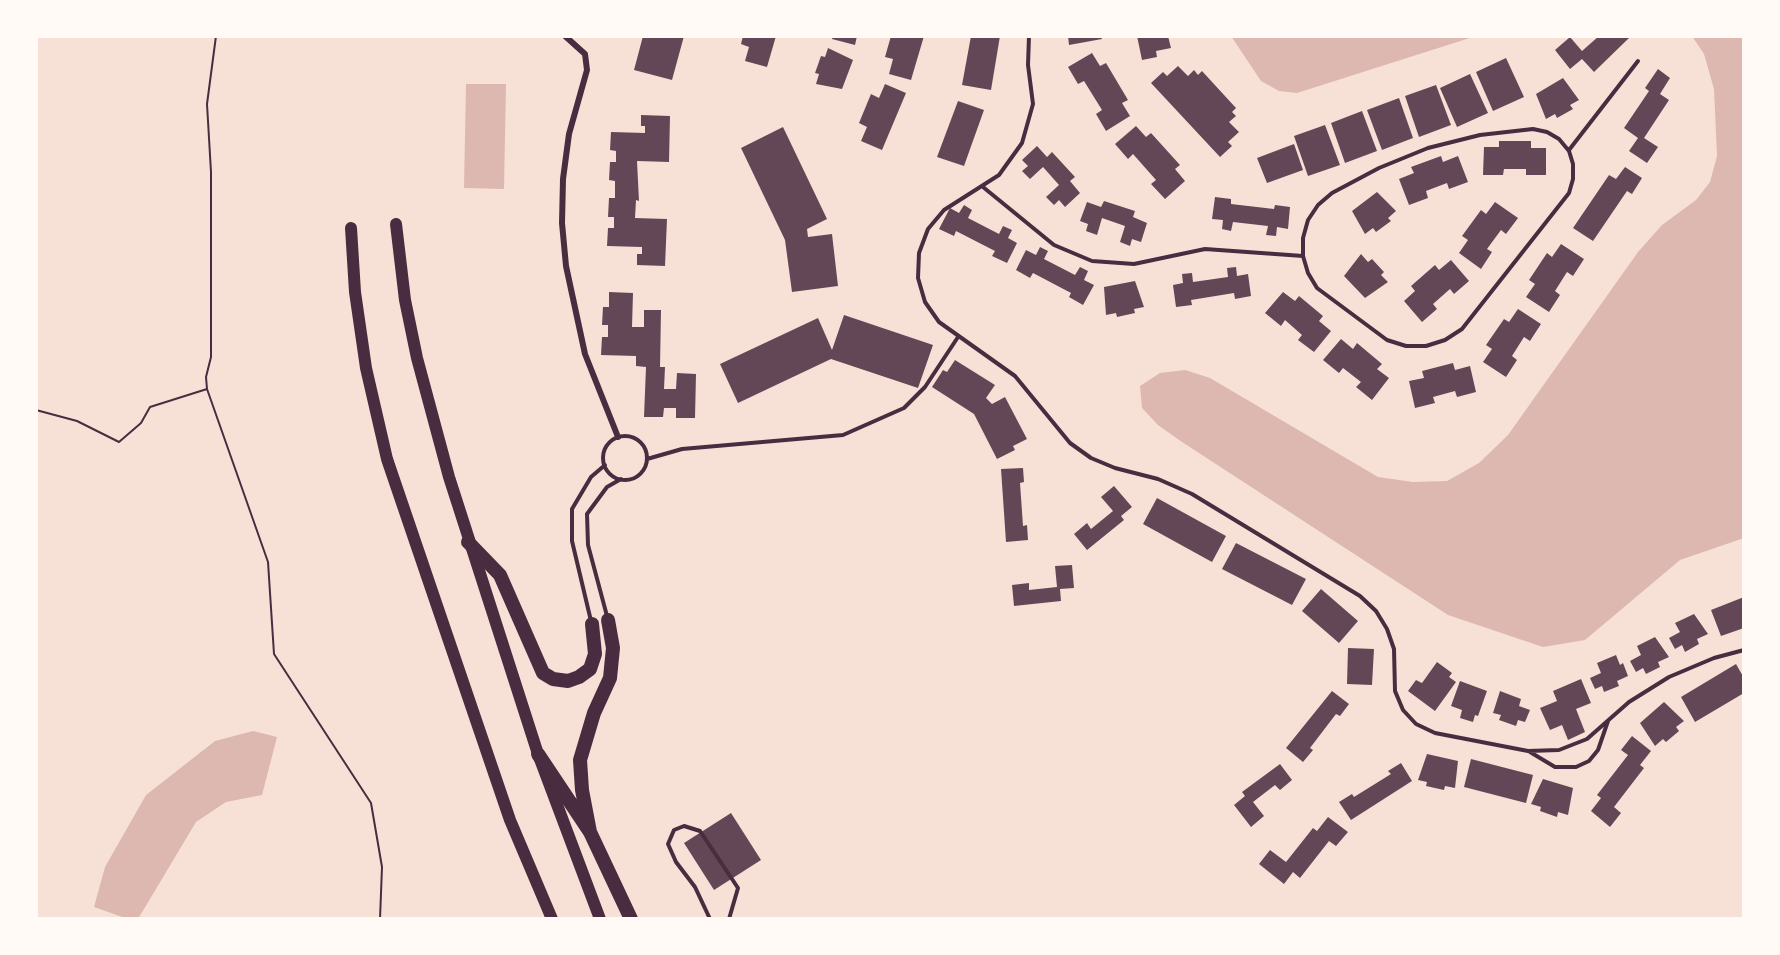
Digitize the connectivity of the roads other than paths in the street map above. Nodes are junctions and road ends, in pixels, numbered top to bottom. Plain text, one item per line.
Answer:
1 (565, 36) edge
2 (1029, 36) edge
3 (1638, 61) dead end
4 (1569, 150) junction
5 (983, 187) junction
6 (396, 224) dead end
7 (351, 228) dead end
8 (1303, 256) junction
9 (958, 337) junction
10 (618, 437) junction
11 (647, 459) junction
12 (605, 465) junction
13 (621, 479) junction
14 (468, 542) junction
15 (608, 620) joint
16 (592, 624) joint
17 (1744, 650) edge
18 (1610, 718) junction
19 (1528, 750) junction
20 (538, 754) junction
21 (590, 832) junction
22 (552, 919) edge
23 (600, 919) edge
24 (631, 919) edge
25 (710, 919) edge
26 (729, 919) edge

1 - 10 street
2 - 5 lane
3 - 4 lane
4 - 8 lane
4 - 8 lane
5 - 8 lane
5 - 9 lane
6 - 14 highway
7 - 22 highway
9 - 11 lane
9 - 19 lane
10 - 11 lane
10 - 12 lane
11 - 13 lane
12 - 13 lane
12 - 16 lane
13 - 15 lane
14 - 16 highway
14 - 20 highway
15 - 21 highway
17 - 18 lane
18 - 19 lane
18 - 19 lane
20 - 21 highway
20 - 23 highway
21 - 24 highway
25 - 26 lane

